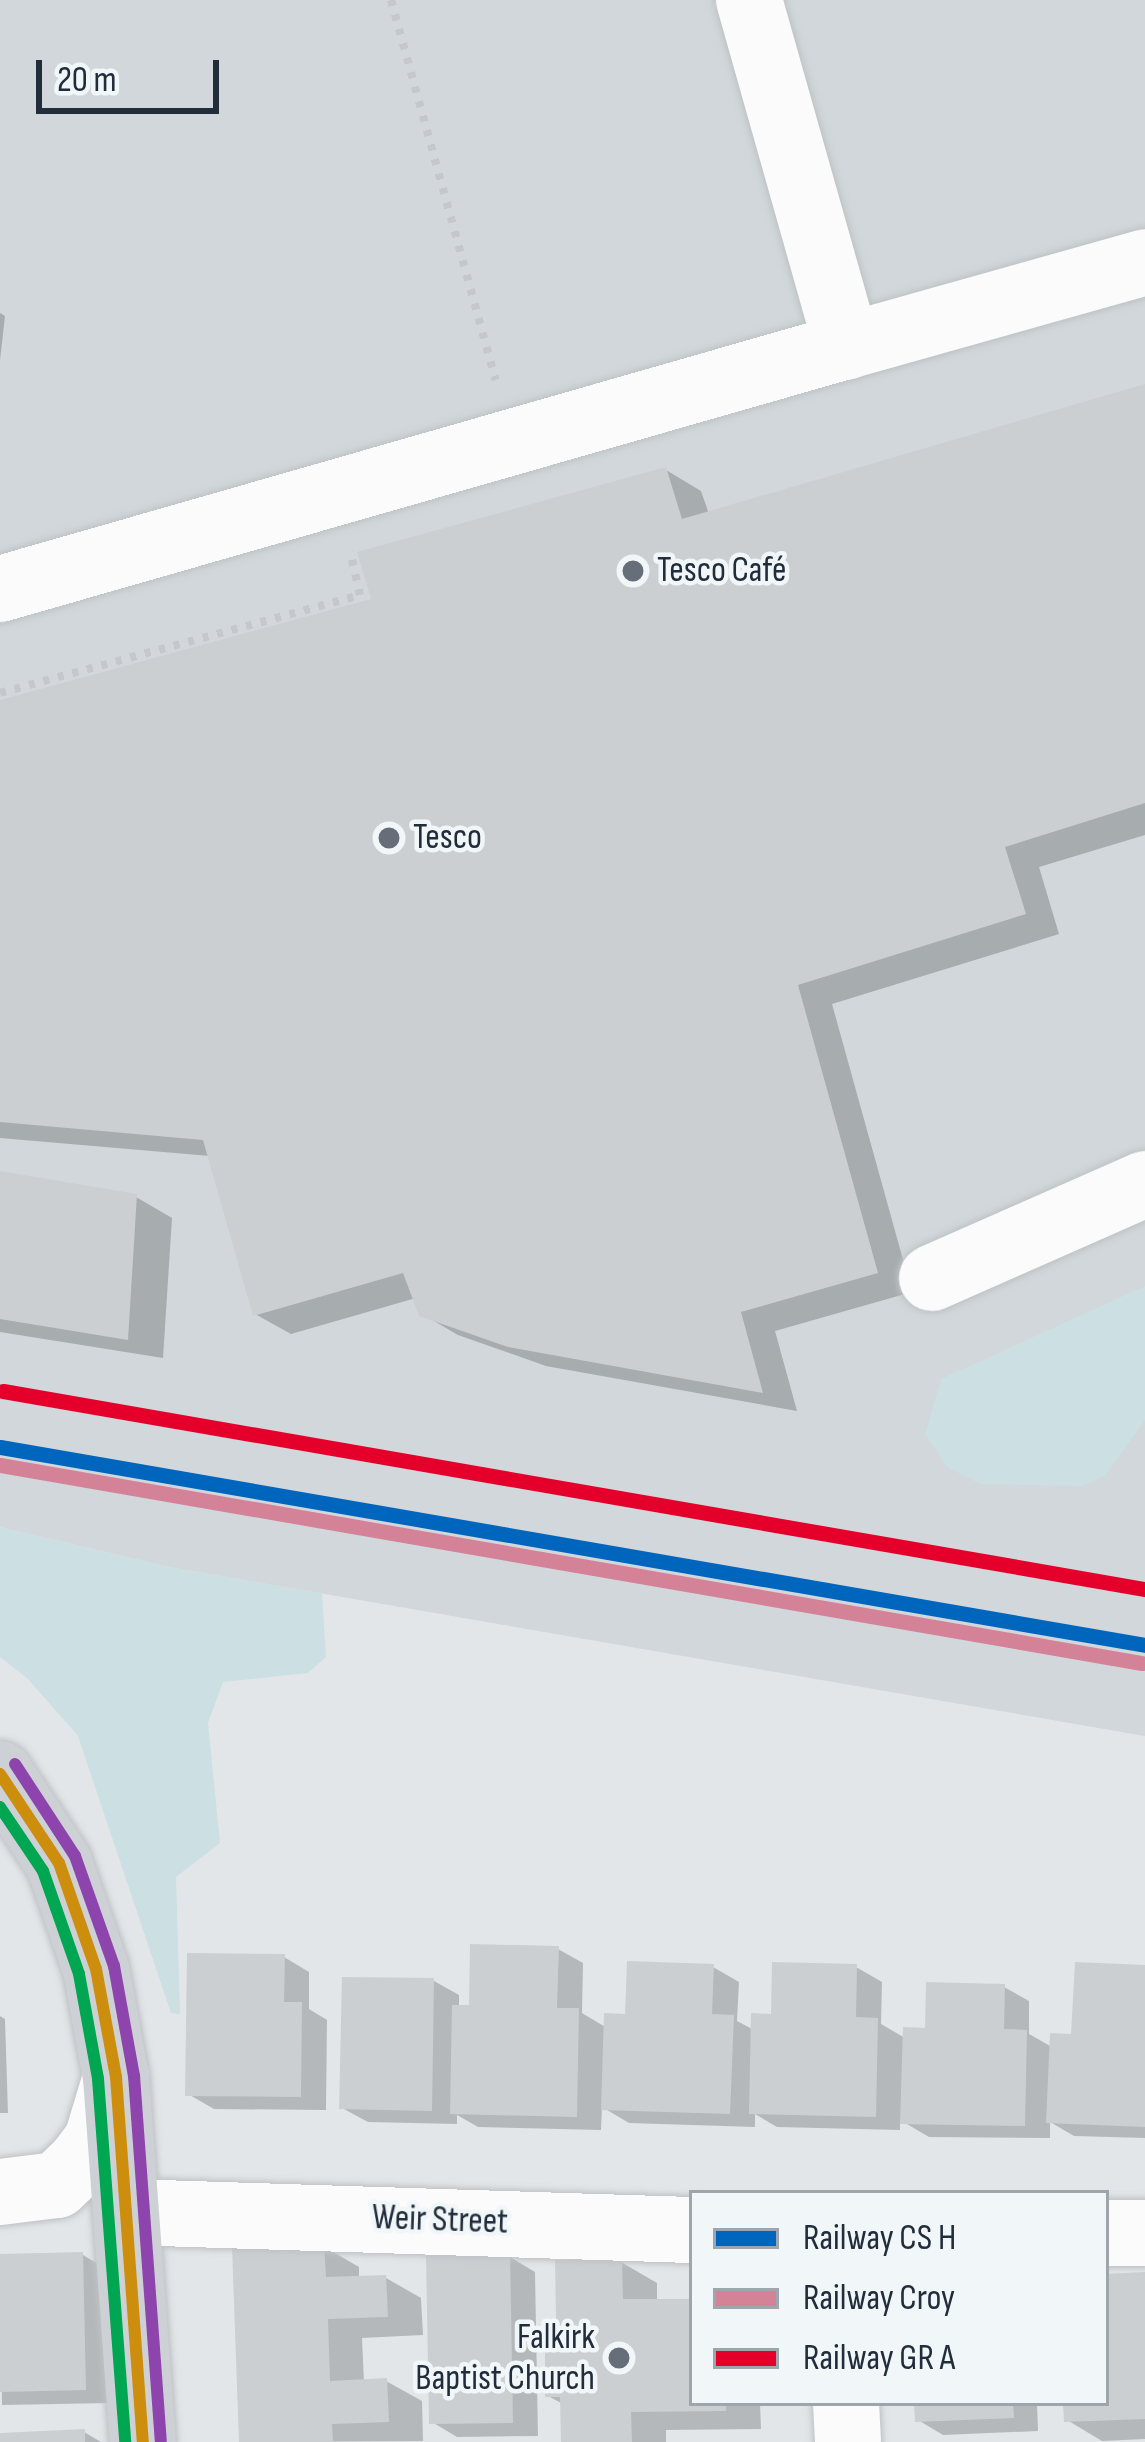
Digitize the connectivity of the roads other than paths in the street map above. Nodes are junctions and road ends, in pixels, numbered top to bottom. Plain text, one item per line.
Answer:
1 (748, 0) edge
2 (1145, 262) edge
3 (847, 346) junction
4 (0, 590) edge
5 (1145, 1184) edge
6 (932, 1278) dead end
7 (0, 1774) edge
8 (116, 2077) junction
9 (0, 2192) edge
10 (158, 2213) junction
11 (689, 2230) edge
12 (1109, 2233) edge
13 (1145, 2233) edge
14 (846, 2406) edge
15 (143, 2442) edge
16 (848, 2442) edge

1 - 3 street
2 - 3 street
3 - 4 street
5 - 6 street
7 - 8 main road
8 - 9 street
8 - 10 main road
10 - 11 street, Weir Street
10 - 15 main road
12 - 13 street
14 - 16 street

